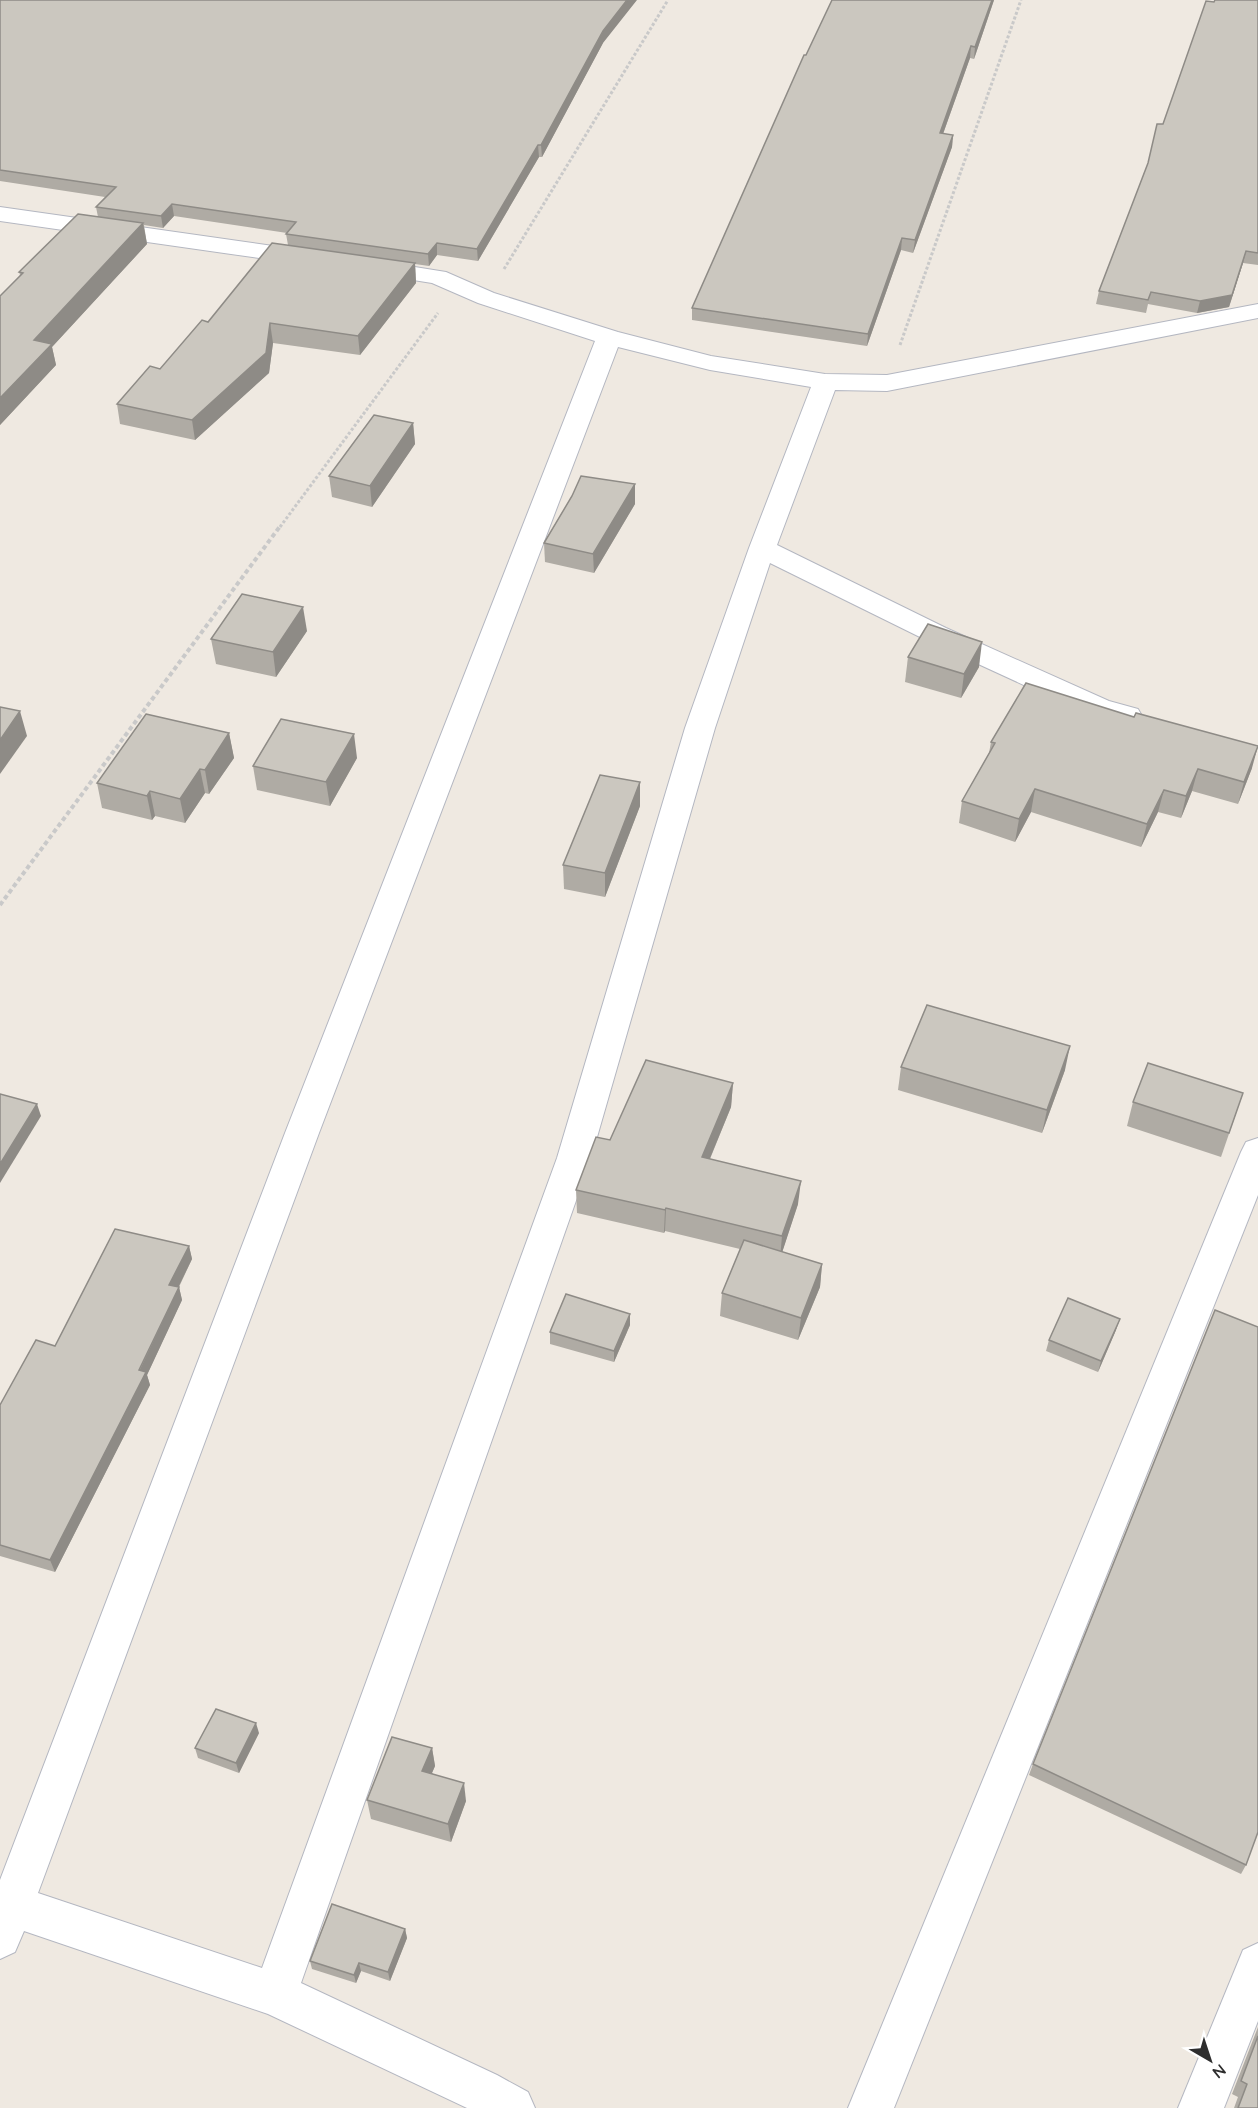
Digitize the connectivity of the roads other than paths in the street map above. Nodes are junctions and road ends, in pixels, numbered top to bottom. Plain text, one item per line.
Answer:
1 (0, 214) edge
2 (1258, 311) edge
3 (609, 338) junction
4 (825, 382) junction
5 (762, 548) junction
6 (1156, 723) edge
7 (1258, 1152) edge
8 (7, 1922) edge
9 (1258, 1965) edge
10 (275, 1994) junction
11 (512, 2108) edge
12 (871, 2108) edge
13 (1201, 2108) edge

1 - 3 street
2 - 4 street
3 - 4 street
3 - 8 street
4 - 5 street
5 - 6 street
5 - 10 street
7 - 12 street
8 - 10 street
9 - 13 street
10 - 11 street

